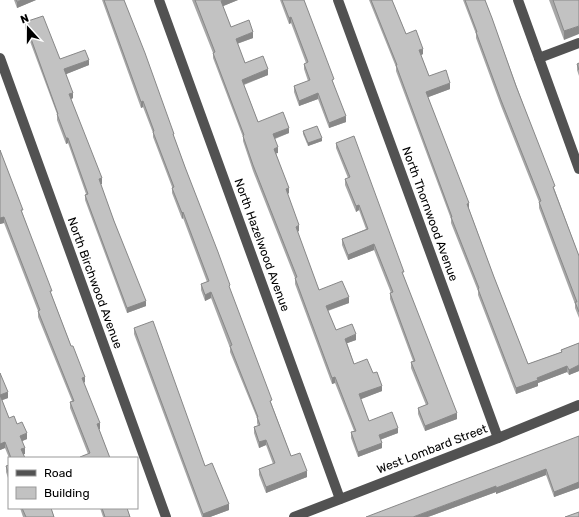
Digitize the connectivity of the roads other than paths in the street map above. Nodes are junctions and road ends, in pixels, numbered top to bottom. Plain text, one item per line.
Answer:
1 (159, 0) edge
2 (338, 0) edge
3 (518, 0) edge
4 (579, 43) edge
5 (0, 58) edge
6 (539, 58) junction
7 (579, 169) edge
8 (579, 405) edge
9 (498, 438) junction
10 (340, 499) junction
11 (166, 517) edge
12 (294, 517) edge

1 - 10 street, North Hazelwood Avenue
2 - 9 street, North Thornwood Avenue
3 - 6 street
4 - 6 street
5 - 11 street, North Birchwood Avenue
6 - 7 street
8 - 9 street, West Lombard Street
9 - 10 street, West Lombard Street
10 - 12 street, West Lombard Street

